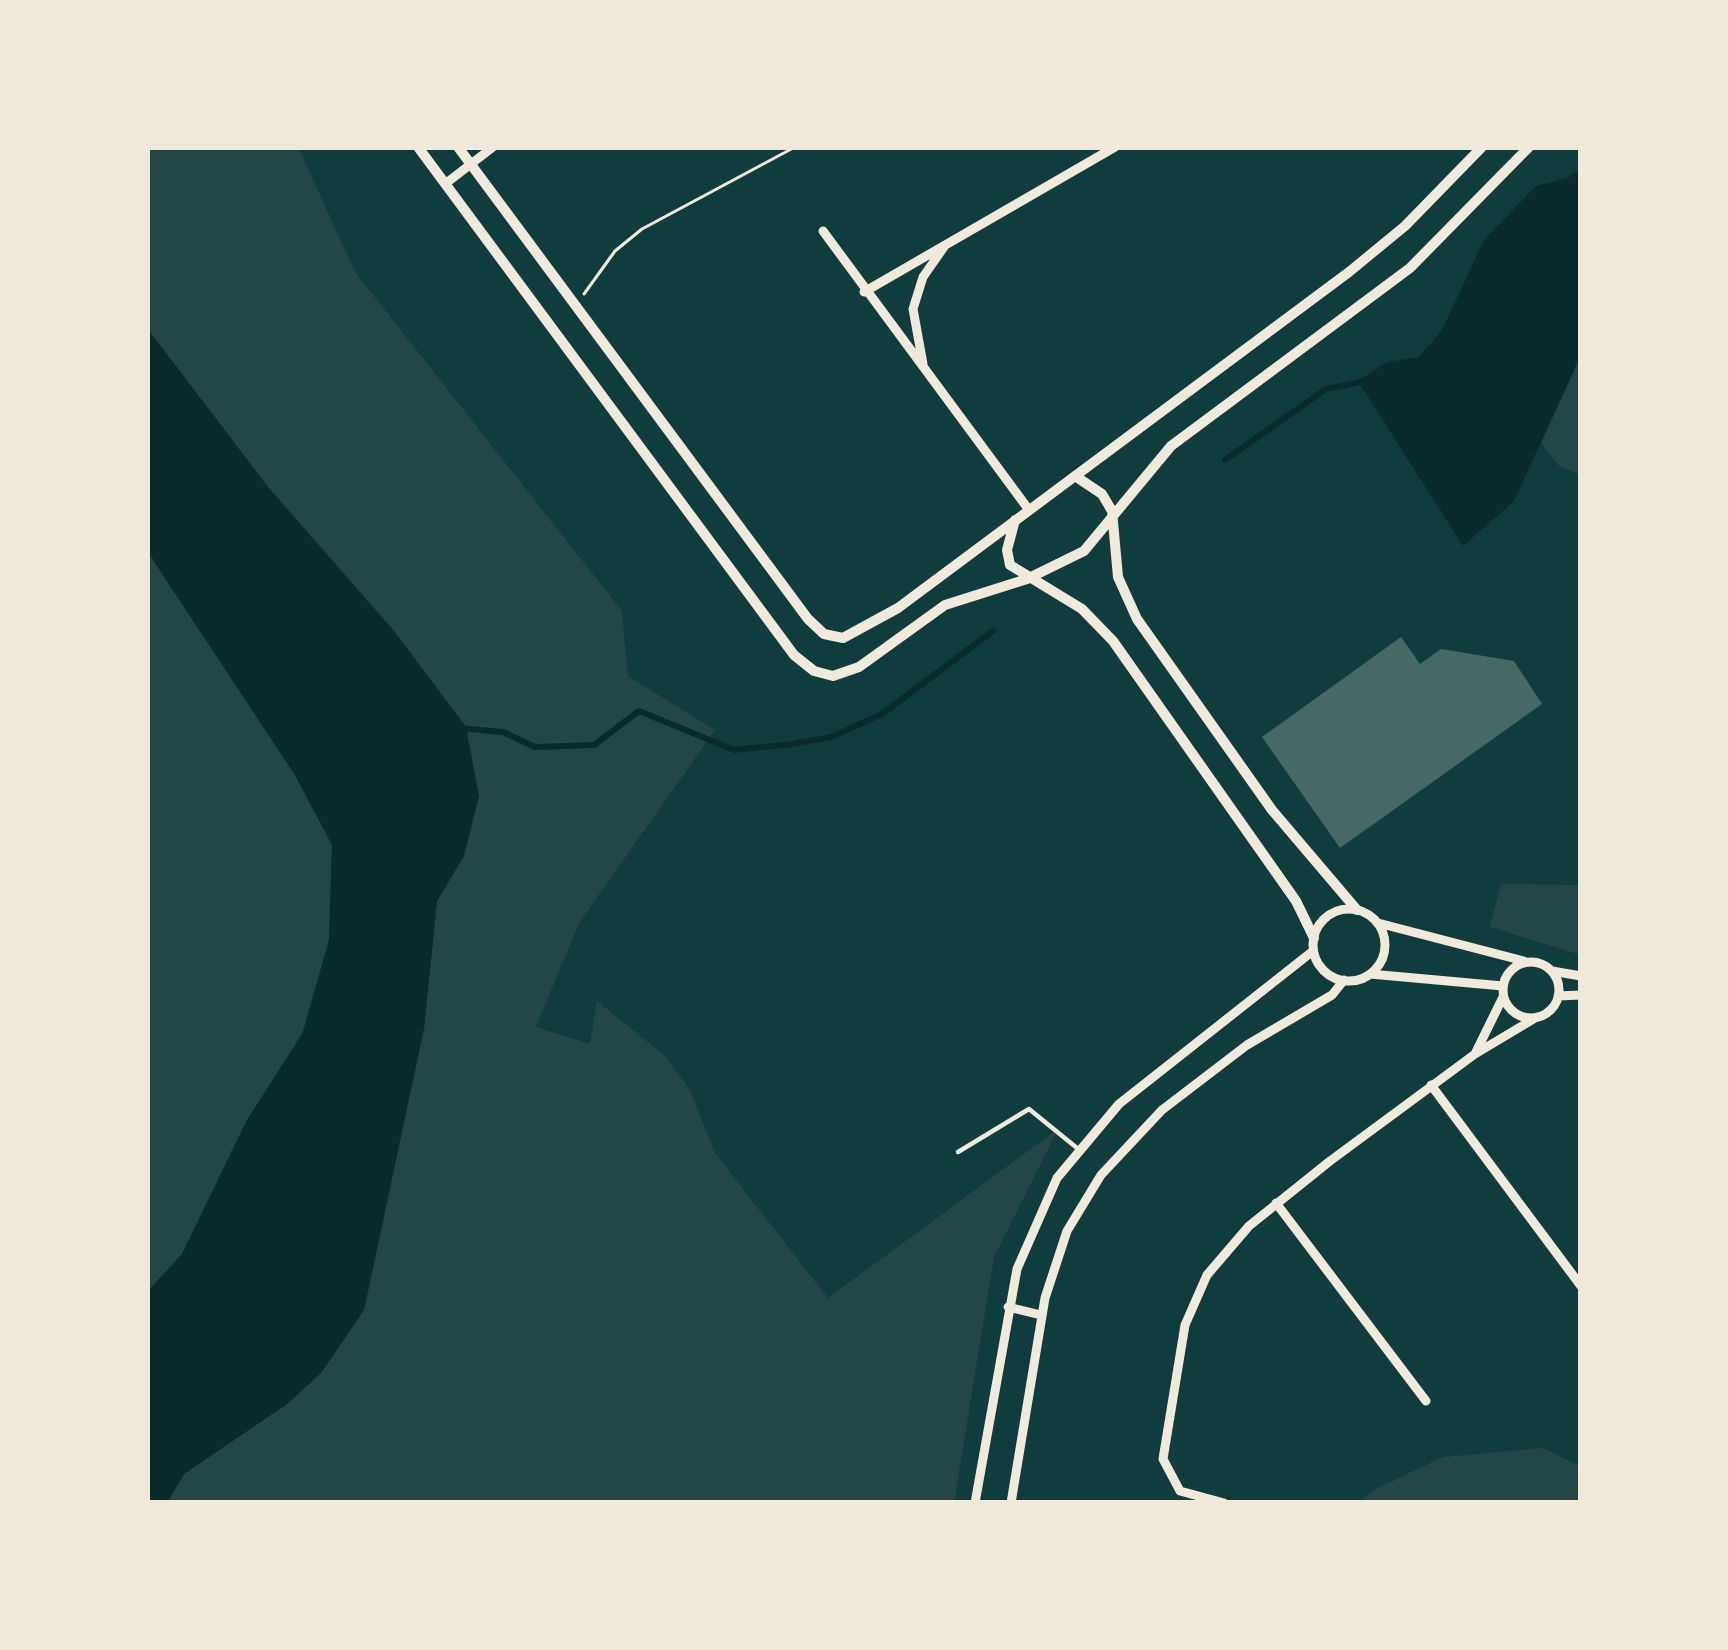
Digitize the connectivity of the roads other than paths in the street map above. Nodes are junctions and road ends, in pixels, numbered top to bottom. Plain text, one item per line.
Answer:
1 (418, 147) edge
2 (458, 147) edge
3 (493, 147) edge
4 (1114, 147) edge
5 (1482, 147) edge
6 (1529, 147) edge
7 (471, 165) junction
8 (445, 184) junction
9 (823, 231) dead end
10 (945, 245) junction
11 (864, 292) junction
12 (924, 369) junction
13 (1075, 476) junction
14 (1029, 510) junction
15 (1114, 518) junction
16 (1015, 520) junction
17 (1022, 580) junction
18 (1357, 910) junction
19 (1378, 923) junction
20 (1314, 945) junction
21 (1525, 962) junction
22 (1552, 971) junction
23 (1370, 974) junction
24 (1581, 976) edge
25 (1344, 980) junction
26 (1503, 992) junction
27 (1581, 995) edge
28 (1558, 996) junction
29 (1537, 1017) junction
30 (1475, 1054) junction
31 (1431, 1085) junction
32 (1077, 1148) junction
33 (958, 1153) dead end
34 (1276, 1204) junction
35 (1581, 1286) edge
36 (1008, 1307) junction
37 (1041, 1315) junction
38 (1426, 1401) dead end
39 (975, 1503) edge
40 (1010, 1503) edge
41 (1224, 1503) edge

1 - 8 street
2 - 7 street
3 - 7 street
4 - 10 street
5 - 13 street
6 - 15 street
7 - 8 street
7 - 16 street
8 - 17 street
9 - 11 street
10 - 11 street
10 - 12 street
11 - 12 street
12 - 14 street
13 - 14 street
13 - 15 street
14 - 16 street
15 - 17 street
15 - 18 street
16 - 17 street
17 - 20 street
18 - 19 street
18 - 20 street
19 - 21 street
19 - 23 street
20 - 25 street
20 - 32 street
21 - 22 street
21 - 26 street
22 - 24 street
22 - 28 street
23 - 25 street
23 - 26 street
25 - 37 street
26 - 29 street
26 - 30 street
27 - 28 street
28 - 29 street
29 - 30 street
30 - 31 street
31 - 34 street
31 - 35 street
32 - 33 lane
32 - 36 street
34 - 38 street
34 - 41 street
36 - 37 street
36 - 39 street
37 - 40 street

